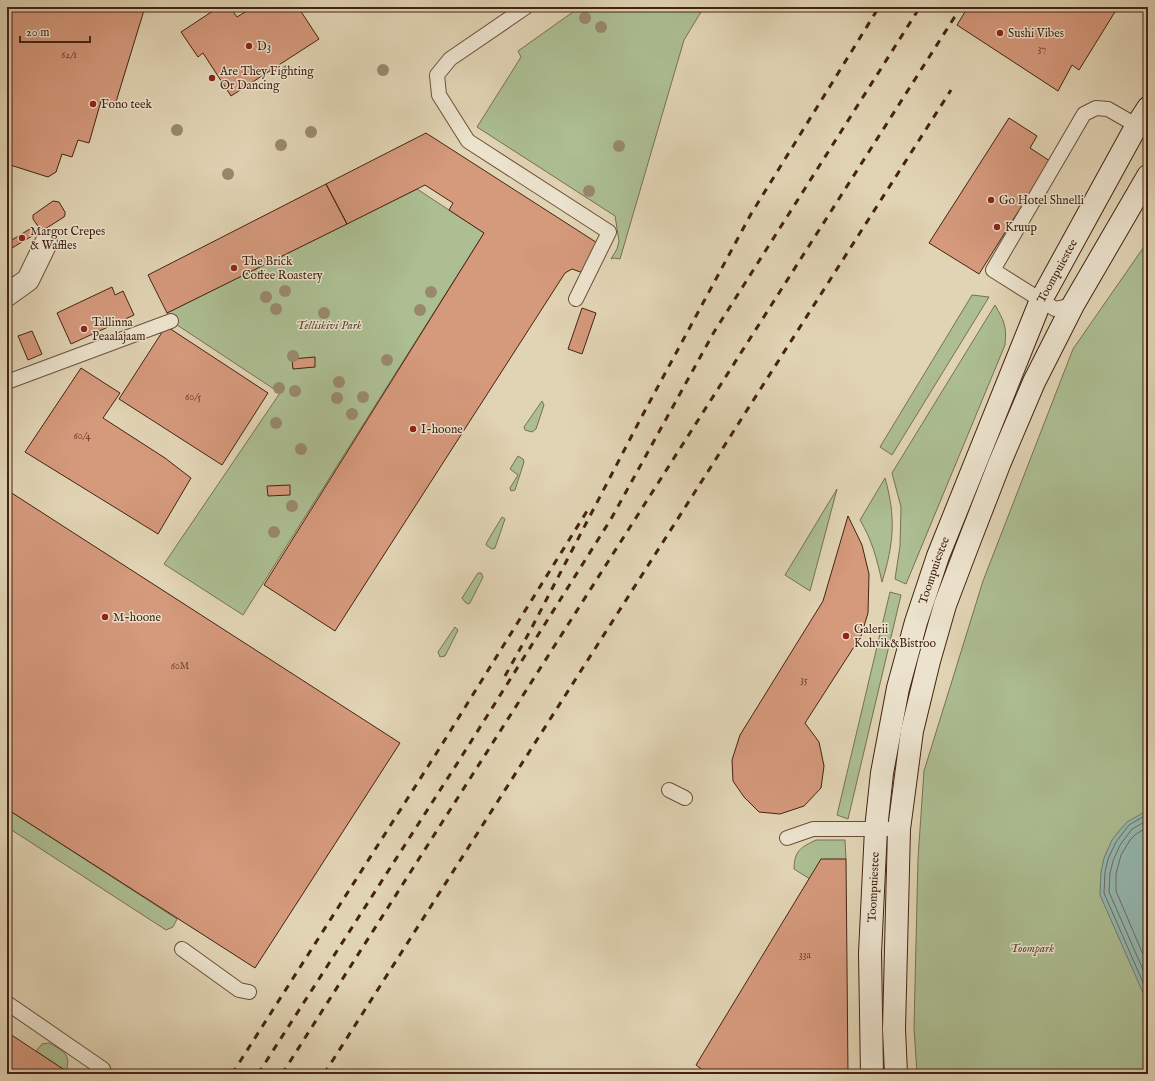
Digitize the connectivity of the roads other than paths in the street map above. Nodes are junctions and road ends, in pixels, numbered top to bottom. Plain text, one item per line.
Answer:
1 (526, 7) edge
2 (1144, 122) edge
3 (1148, 176) edge
4 (46, 243) dead end
5 (7, 295) edge
6 (576, 299) dead end
7 (1041, 300) junction
8 (1073, 305) junction
9 (171, 321) dead end
10 (7, 382) edge
11 (669, 790) dead end
12 (685, 798) dead end
13 (876, 829) junction
14 (899, 829) junction
15 (787, 838) dead end
16 (182, 949) dead end
17 (249, 992) dead end
18 (7, 1003) edge
19 (103, 1069) dead end
20 (872, 1074) edge
21 (896, 1074) edge

1 - 6 lane
2 - 7 main road, Toompuiestee
2 - 7 lane
3 - 8 main road, Toompuiestee
4 - 5 main road
7 - 8 lane
7 - 13 main road, Toompuiestee
8 - 14 main road, Toompuiestee
9 - 10 lane
11 - 12 lane
13 - 14 lane
13 - 15 lane
13 - 20 main road, Toompuiestee
14 - 21 main road, Toompuiestee
16 - 17 lane
18 - 19 lane

